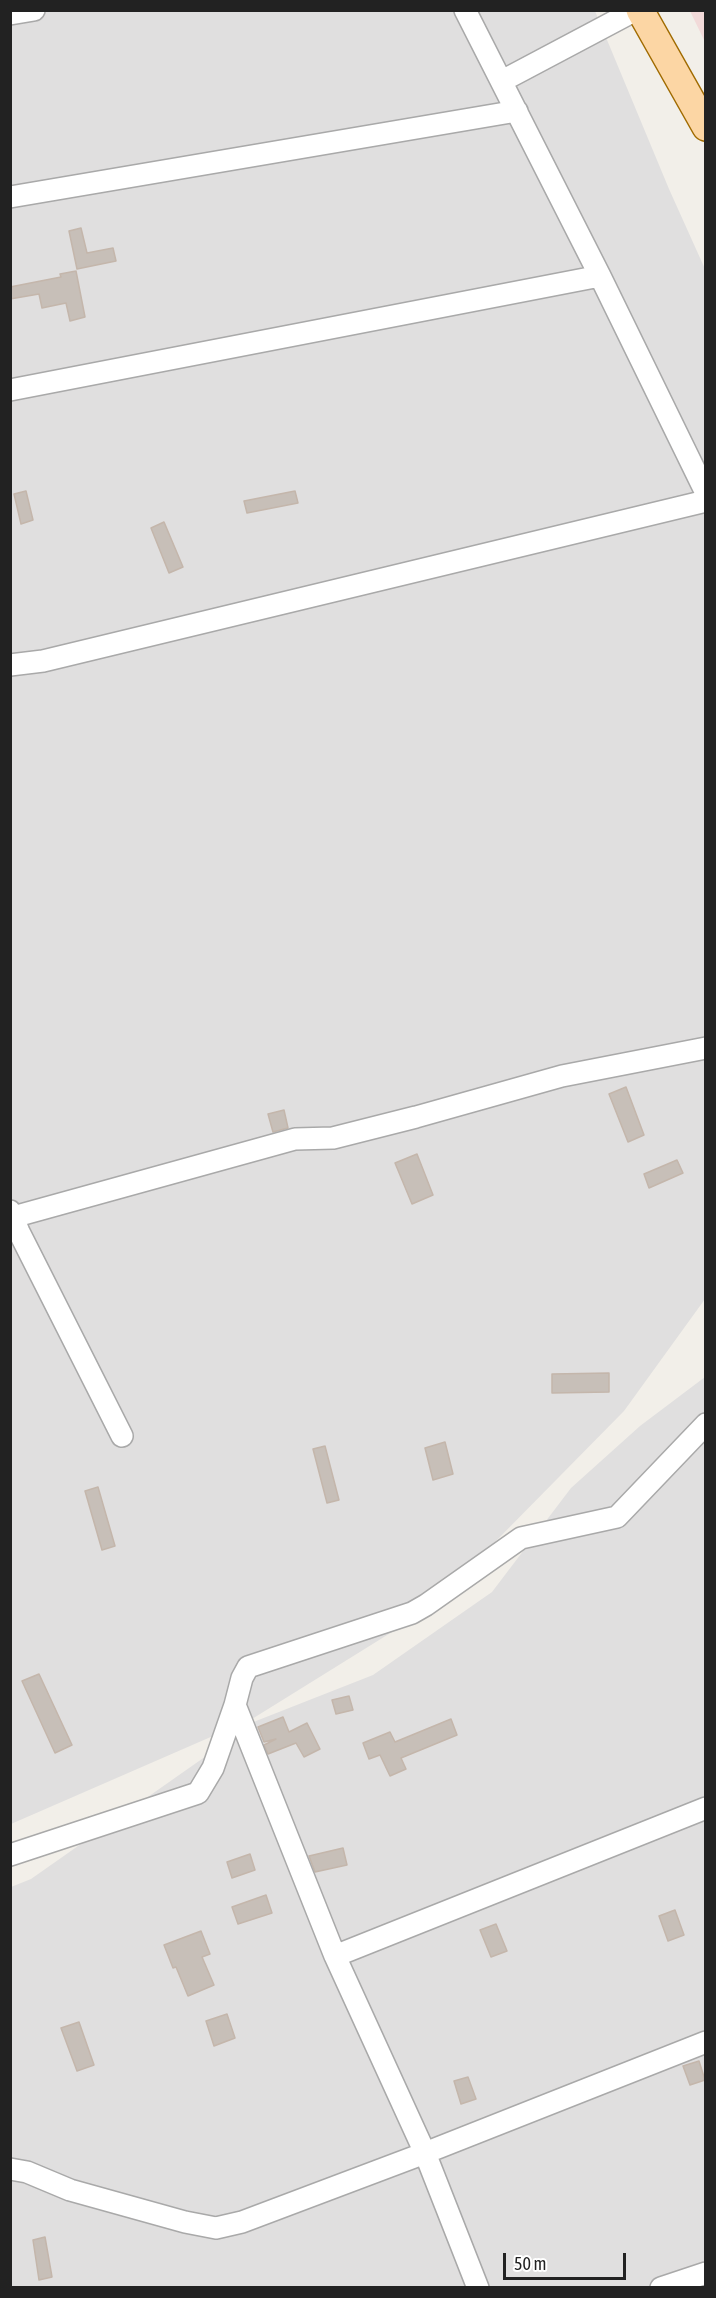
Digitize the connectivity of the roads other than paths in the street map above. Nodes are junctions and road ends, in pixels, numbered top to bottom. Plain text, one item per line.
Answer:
1 (34, 10) edge
2 (465, 10) edge
3 (638, 10) edge
4 (10, 14) edge
5 (502, 81) junction
6 (517, 111) junction
7 (705, 127) edge
8 (10, 197) edge
9 (600, 276) junction
10 (10, 390) edge
11 (705, 492) edge
12 (705, 501) edge
13 (10, 665) edge
14 (705, 1048) edge
15 (13, 1223) edge
16 (705, 1424) edge
17 (122, 1436) dead end
18 (235, 1705) junction
19 (705, 1808) edge
20 (10, 1855) edge
21 (335, 1956) junction
22 (705, 2042) edge
23 (425, 2153) junction
24 (10, 2169) edge
25 (705, 2272) edge
26 (478, 2288) edge
27 (661, 2288) edge

1 - 4 street
2 - 5 street
3 - 5 street
3 - 7 main road
5 - 6 street
6 - 8 street
6 - 9 street
9 - 10 street
9 - 11 street
12 - 13 street
14 - 15 street
15 - 17 street
16 - 18 street
18 - 20 street
18 - 21 street
19 - 21 street
21 - 23 street
22 - 23 street
23 - 24 street
23 - 26 street
25 - 27 street

